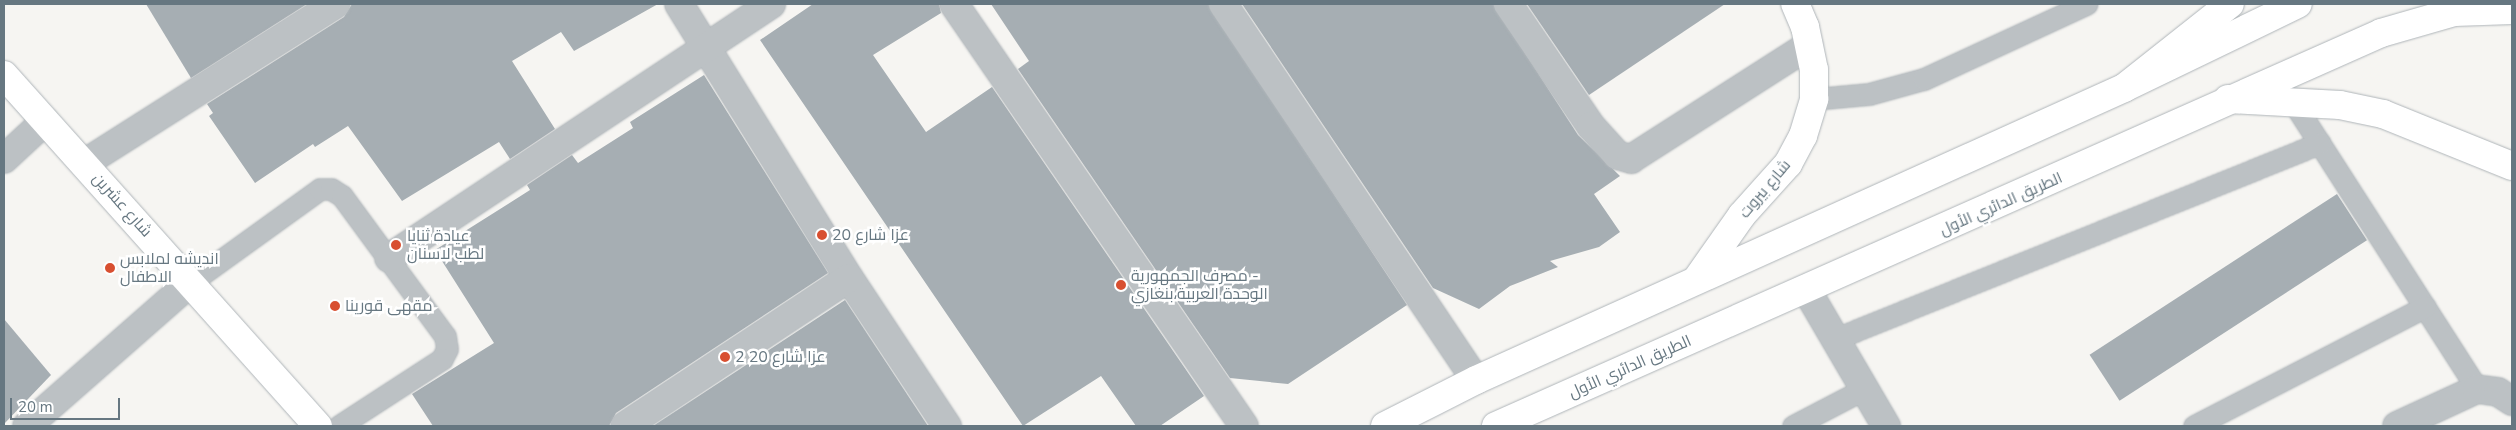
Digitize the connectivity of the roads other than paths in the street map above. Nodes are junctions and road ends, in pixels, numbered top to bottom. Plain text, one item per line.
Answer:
1 (336, 4) edge
2 (679, 4) edge
3 (771, 4) edge
4 (954, 4) edge
5 (1223, 4) edge
6 (1508, 4) edge
7 (1795, 4) edge
8 (2086, 4) edge
9 (2230, 4) edge
10 (2298, 4) edge
11 (2512, 10) edge
12 (705, 45) junction
13 (1809, 45) junction
14 (4, 75) edge
15 (2124, 88) junction
16 (1814, 99) junction
17 (2228, 99) junction
18 (2293, 102) junction
19 (45, 121) junction
20 (2320, 143) junction
21 (4, 159) edge
22 (85, 164) junction
23 (2512, 166) edge
24 (389, 258) junction
25 (849, 278) junction
26 (1697, 279) junction
27 (191, 282) junction
28 (1806, 289) junction
29 (2425, 307) junction
30 (1835, 339) junction
31 (1476, 380) junction
32 (1864, 389) junction
33 (2477, 389) junction
34 (2512, 401) edge
35 (640, 422) edge
36 (27, 426) edge
37 (318, 426) edge
38 (339, 426) edge
39 (947, 426) edge
40 (1244, 426) edge
41 (1385, 426) edge
42 (1496, 426) edge
43 (1793, 426) edge
44 (1886, 426) edge
45 (2194, 426) edge
46 (2397, 426) edge

1 - 22 street
2 - 12 street
3 - 12 street
4 - 40 street
5 - 31 street
6 - 13 street
7 - 13 main road, شارع بيروت
8 - 16 lane
9 - 15 main road
10 - 15 main road
11 - 17 main road, الطريق الدائري الأول
12 - 24 street
12 - 25 street
13 - 16 main road, شارع بيروت
14 - 19 main road, شارع عشرين
15 - 26 main road
16 - 26 main road, شارع بيروت
17 - 18 main road
17 - 28 main road, الطريق الدائري الأول
18 - 20 lane
18 - 23 main road
19 - 21 street
19 - 22 main road, شارع عشرين
20 - 29 lane
20 - 30 lane
22 - 27 main road, شارع عشرين
24 - 27 lane
24 - 38 lane
25 - 35 street
25 - 39 street
26 - 31 main road
27 - 36 street
27 - 37 main road, شارع عشرين
28 - 30 street
28 - 42 main road, الطريق الدائري الأول
29 - 33 lane
29 - 45 lane
30 - 32 street
31 - 41 main road
32 - 43 lane
32 - 44 street
33 - 34 street
33 - 46 street

